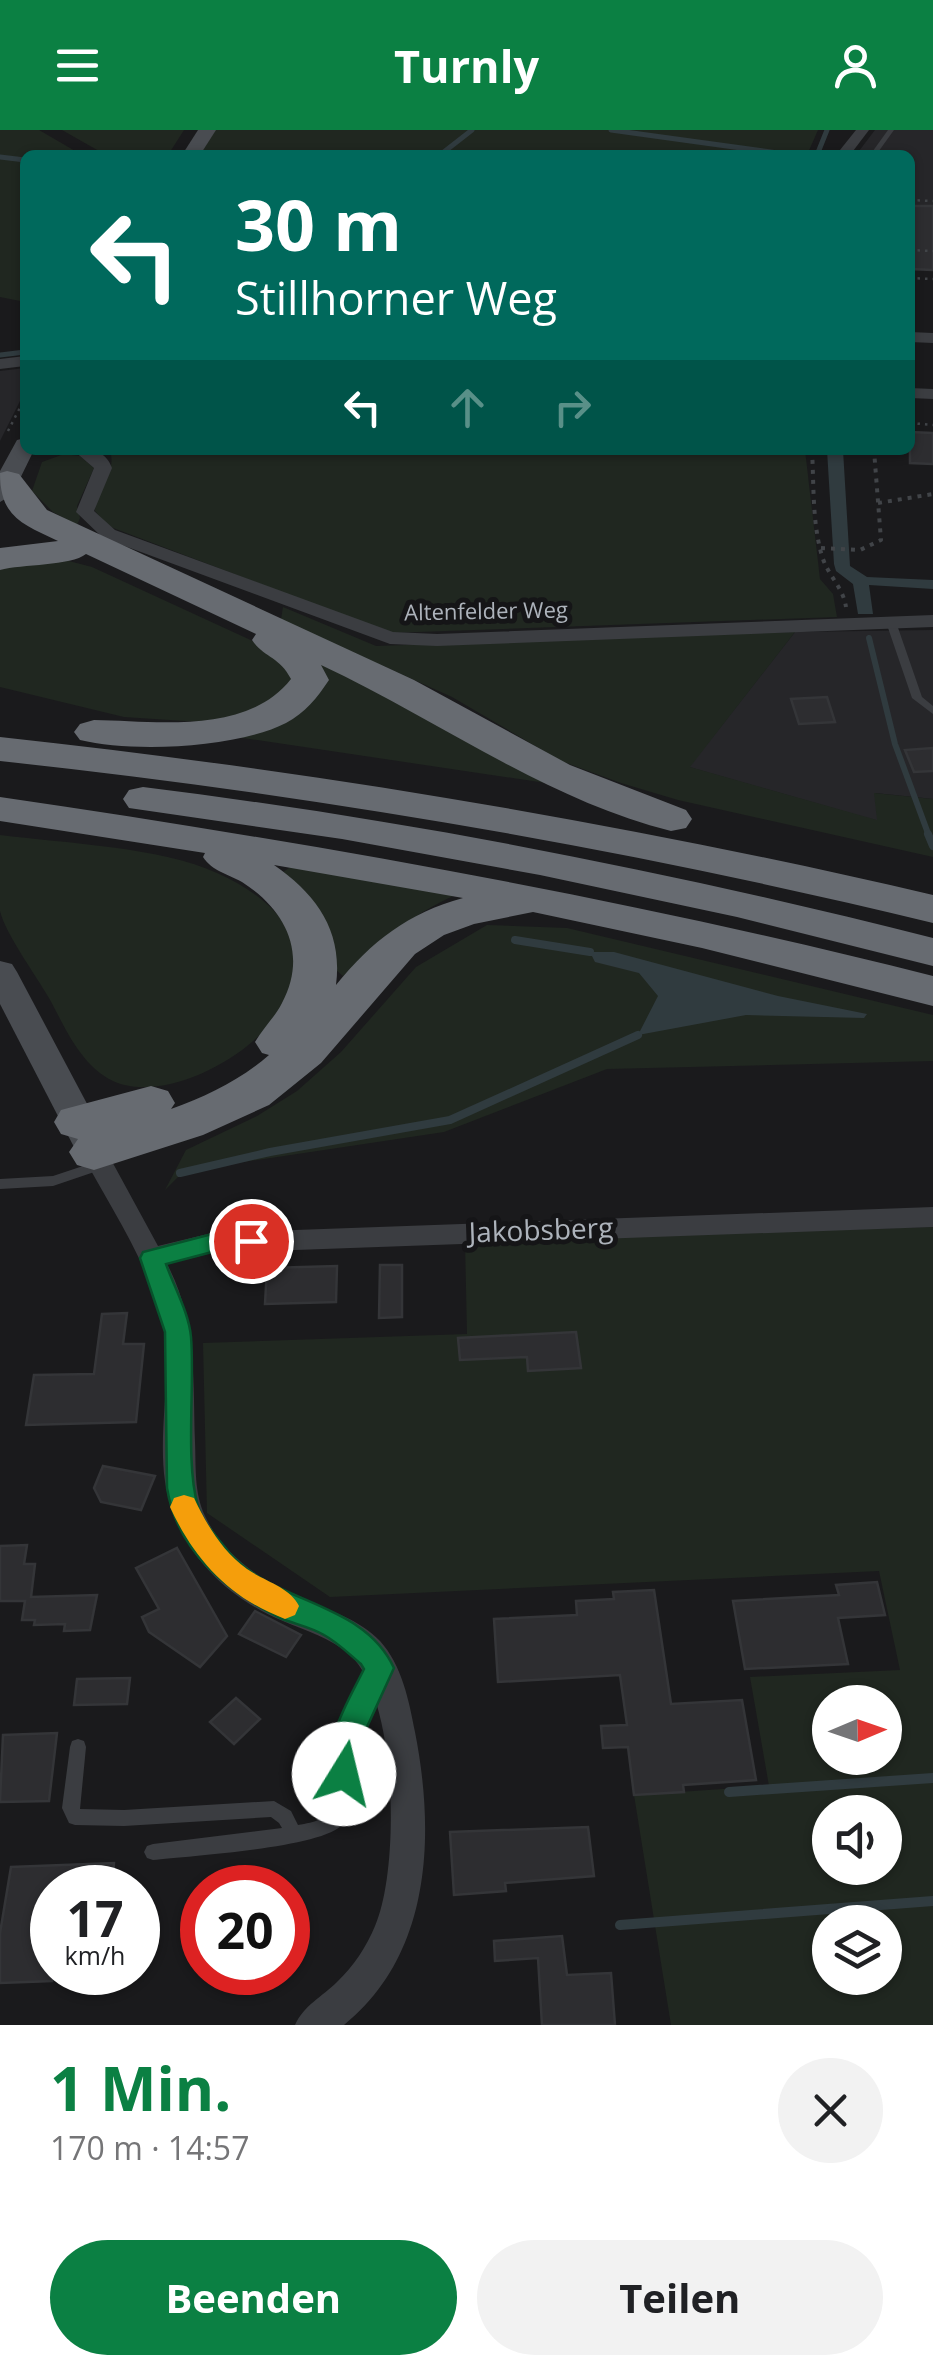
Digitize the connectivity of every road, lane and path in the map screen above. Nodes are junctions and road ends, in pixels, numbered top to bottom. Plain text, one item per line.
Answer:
1 (863, 130) edge
2 (847, 150) edge
3 (20, 445) edge
4 (91, 455) edge
5 (813, 455) edge
6 (874, 455) edge
7 (4, 488) edge
8 (933, 494) edge
9 (878, 504) junction
10 (12, 521) edge
11 (823, 548) junction
12 (70, 551) junction
13 (0, 559) edge
14 (933, 621) edge
15 (891, 622) junction
16 (840, 623) junction
17 (933, 712) edge
18 (0, 726) edge
19 (84, 732) junction
20 (0, 749) edge
21 (0, 783) edge
22 (0, 809) edge
23 (671, 818) junction
24 (130, 828) junction
25 (933, 877) edge
26 (600, 909) junction
27 (933, 910) edge
28 (933, 952) edge
29 (0, 972) edge
30 (933, 992) edge
31 (91, 1146) junction
32 (0, 1184) edge
33 (933, 1217) edge
34 (152, 1258) junction
35 (380, 1668) junction
36 (78, 1747) dead end
37 (294, 1834) junction
38 (153, 1852) dead end
39 (314, 2025) edge

1 - 2 street
3 - 7 main road
4 - 16 street, Altenfelder Weg
5 - 11 path
6 - 9 path
7 - 10 highway
8 - 9 path
9 - 11 path
10 - 12 highway
10 - 23 highway
11 - 16 path
12 - 13 highway
12 - 19 highway
14 - 15 street, Altenfelder Weg
15 - 16 street, Altenfelder Weg
15 - 17 lane
18 - 19 highway
19 - 23 highway
20 - 27 highway
21 - 28 highway
22 - 24 highway
23 - 25 highway
24 - 26 highway
24 - 31 highway
26 - 30 highway
26 - 31 highway
29 - 31 main road
31 - 32 lane
31 - 34 street
33 - 34 street, Jakobsberg
34 - 35 street
35 - 37 lane
35 - 39 street
36 - 37 lane
37 - 38 lane

